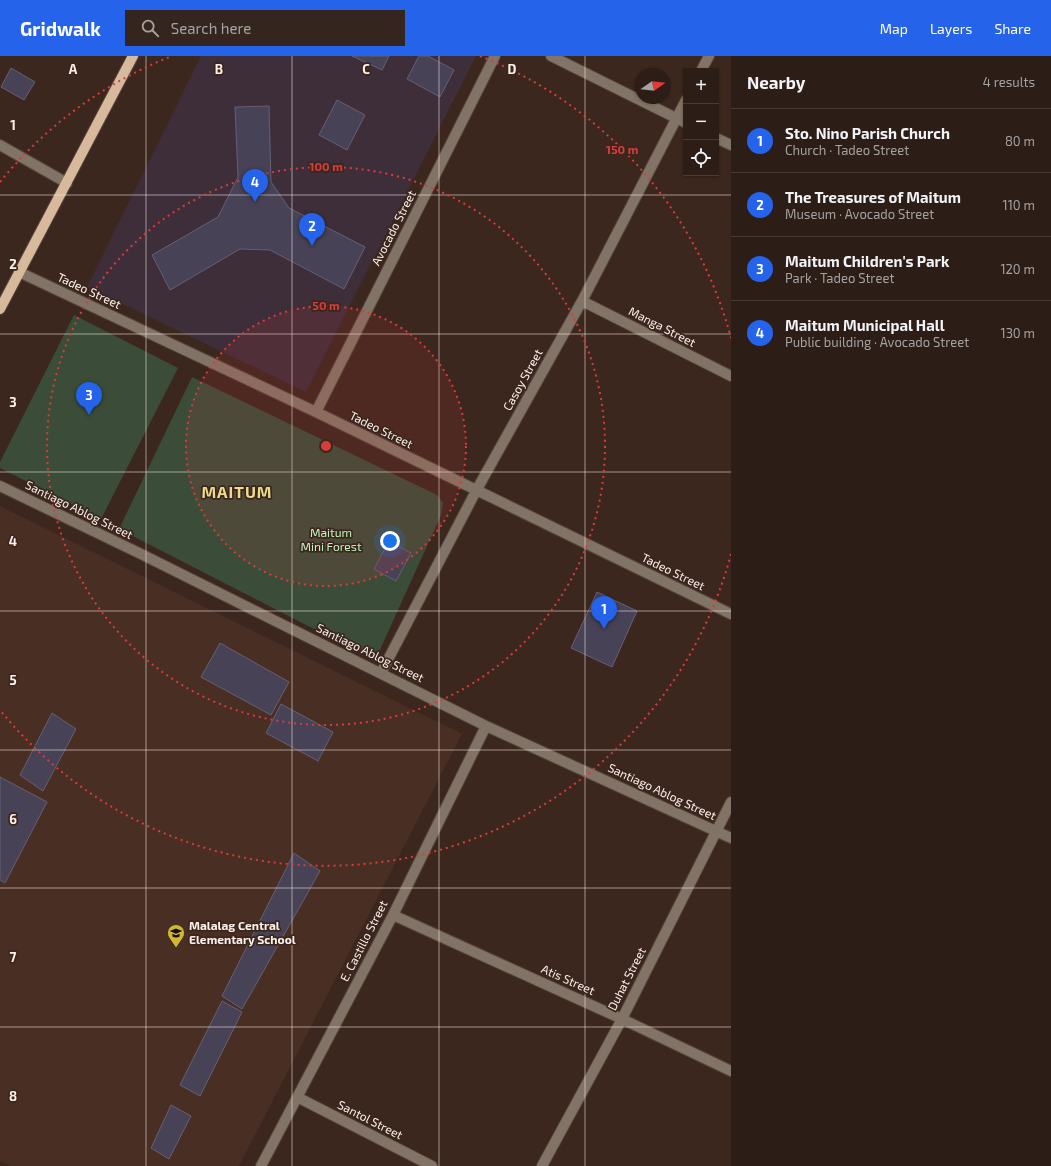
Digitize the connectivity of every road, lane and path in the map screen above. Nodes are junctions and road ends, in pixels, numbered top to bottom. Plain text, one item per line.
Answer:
1 (133, 56) edge
2 (496, 56) edge
3 (551, 56) edge
4 (709, 56) edge
5 (703, 68) edge
6 (684, 104) edge
7 (676, 118) junction
8 (683, 122) edge
9 (719, 139) edge
10 (0, 145) edge
11 (731, 145) edge
12 (67, 183) junction
13 (19, 272) junction
14 (582, 300) junction
15 (0, 309) edge
16 (731, 376) edge
17 (316, 412) junction
18 (0, 486) edge
19 (476, 491) junction
20 (731, 614) edge
21 (381, 674) junction
22 (486, 726) junction
23 (731, 802) edge
24 (716, 831) junction
25 (731, 838) edge
26 (393, 915) junction
27 (622, 1019) junction
28 (731, 1071) edge
29 (297, 1097) junction
30 (261, 1166) edge
31 (432, 1166) edge
32 (542, 1166) edge

1 - 12 main road
2 - 17 street, Avocado Street
3 - 7 street
4 - 5 street
6 - 7 street, Casoy Street
7 - 8 street
7 - 14 street, Casoy Street
9 - 11 street
10 - 12 street
12 - 13 main road
13 - 15 main road
13 - 17 street, Tadeo Street
14 - 16 street, Manga Street
14 - 19 street, Casoy Street
17 - 19 street, Tadeo Street
18 - 21 street, Santiago Ablog Street
19 - 20 street, Tadeo Street
19 - 21 street, Casoy Street
21 - 22 street, Santiago Ablog Street
22 - 24 street, Santiago Ablog Street
22 - 26 street, E. Castillo Street
23 - 24 street, Duhat Street
24 - 25 street, Santiago Ablog Street
24 - 27 street, Duhat Street
26 - 27 street, Atis Street
26 - 29 street, E. Castillo Street
27 - 28 street, Atis Street
27 - 32 street, Duhat Street
29 - 30 street, E. Castillo Street
29 - 31 street, Santol Street

